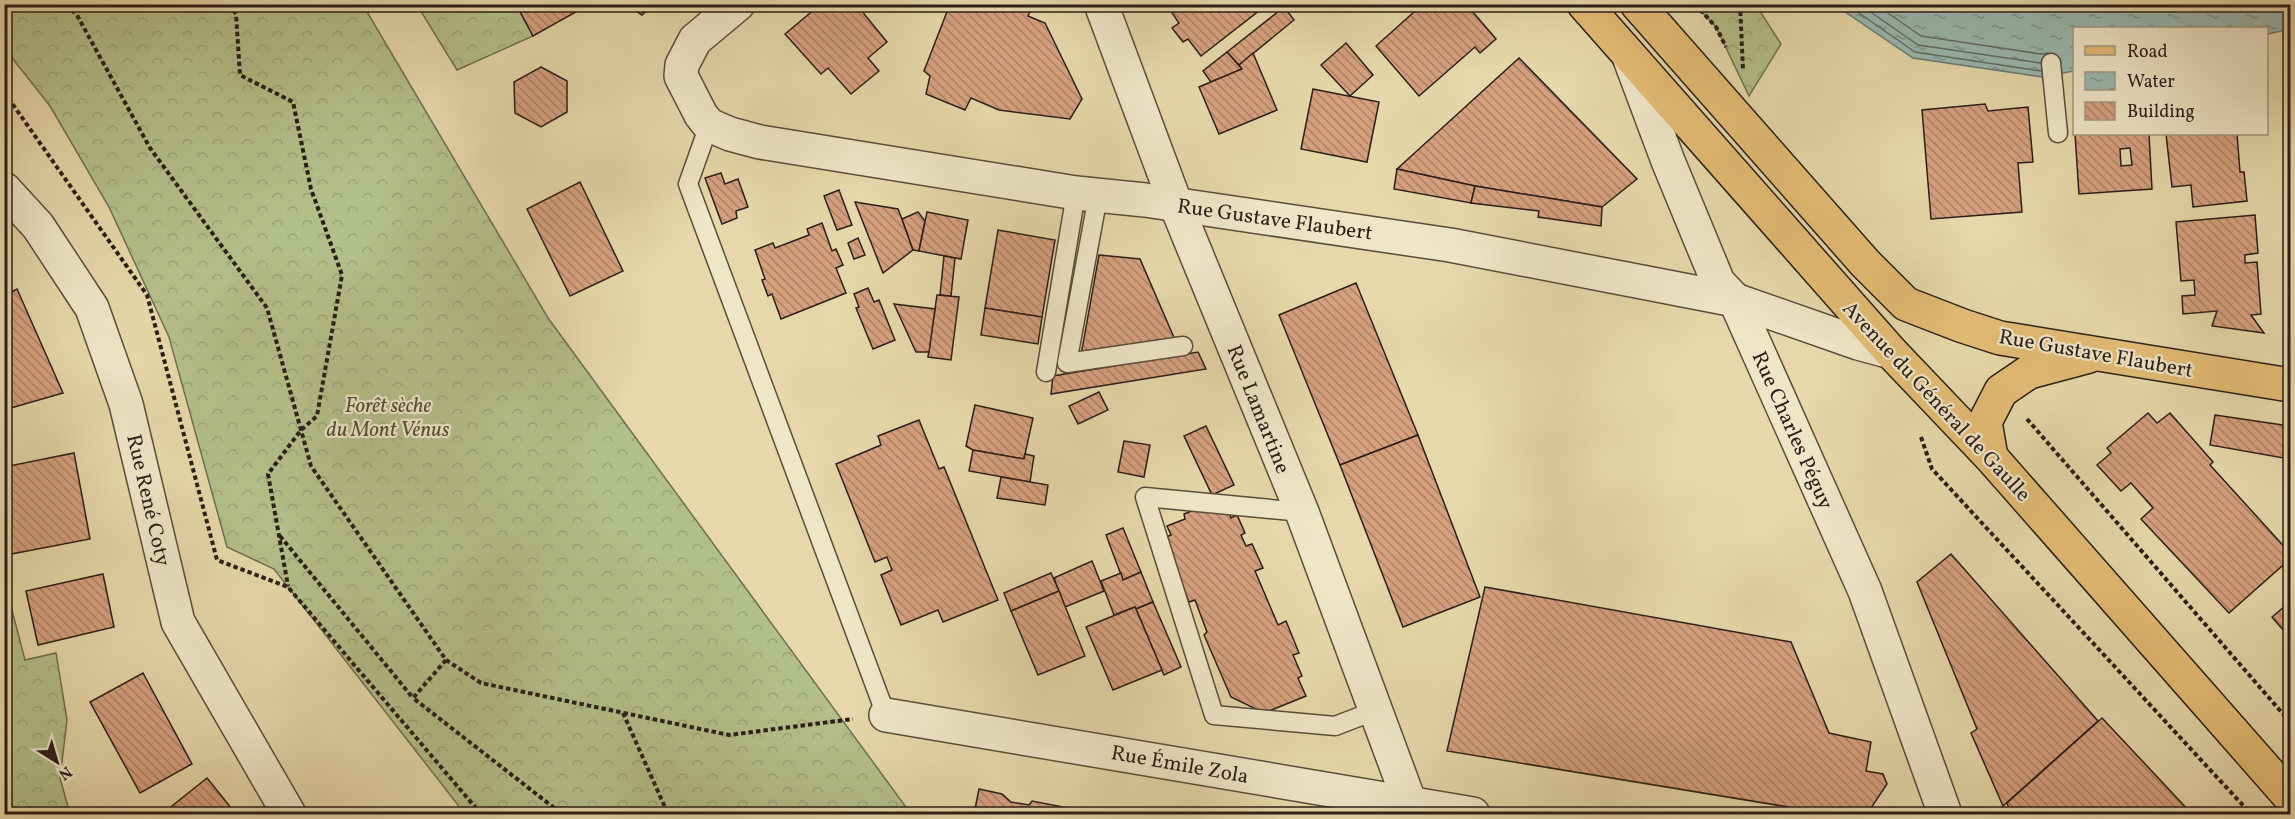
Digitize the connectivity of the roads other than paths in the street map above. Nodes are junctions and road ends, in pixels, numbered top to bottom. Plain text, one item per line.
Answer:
1 (738, 4) edge
2 (1101, 4) edge
3 (1584, 4) edge
4 (1637, 4) edge
5 (1628, 53) junction
6 (2051, 63) dead end
7 (709, 125) junction
8 (2058, 134) dead end
9 (4, 189) edge
10 (1087, 195) junction
11 (1176, 205) junction
12 (1735, 300) junction
13 (1906, 304) joint
14 (1183, 345) dead end
15 (1891, 352) junction
16 (2099, 354) junction
17 (1046, 372) dead end
18 (2290, 385) edge
19 (1991, 457) junction
20 (1302, 512) junction
21 (1374, 711) junction
22 (886, 715) joint
23 (2290, 797) edge
24 (1411, 808) edge
25 (289, 814) edge
26 (1473, 814) edge
27 (1946, 814) edge

1 - 7 street
2 - 11 street, Rue Lamartine
3 - 5 main road, Avenue du Général de Gaulle
4 - 13 main road, Avenue du Général de Gaulle
5 - 12 street, Rue Charles Péguy
5 - 15 main road, Avenue du Général de Gaulle
6 - 8 lane
7 - 10 street, Rue Gustave Flaubert
7 - 22 lane
9 - 25 street, Rue René Coty
10 - 11 street, Rue Gustave Flaubert
10 - 14 lane
10 - 17 lane
11 - 12 street, Rue Gustave Flaubert
11 - 20 street, Rue Lamartine
12 - 15 street, Rue Gustave Flaubert
12 - 27 street, Rue Charles Péguy
13 - 16 main road, Rue Gustave Flaubert
15 - 19 main road, Avenue du Général de Gaulle
16 - 18 main road, Rue Gustave Flaubert
16 - 19 main road
19 - 23 main road, Avenue du Général de Gaulle
20 - 21 street, Rue Lamartine
20 - 21 lane
21 - 24 street, Rue Lamartine
22 - 24 street, Rue Émile Zola
24 - 26 street, Rue Émile Zola

